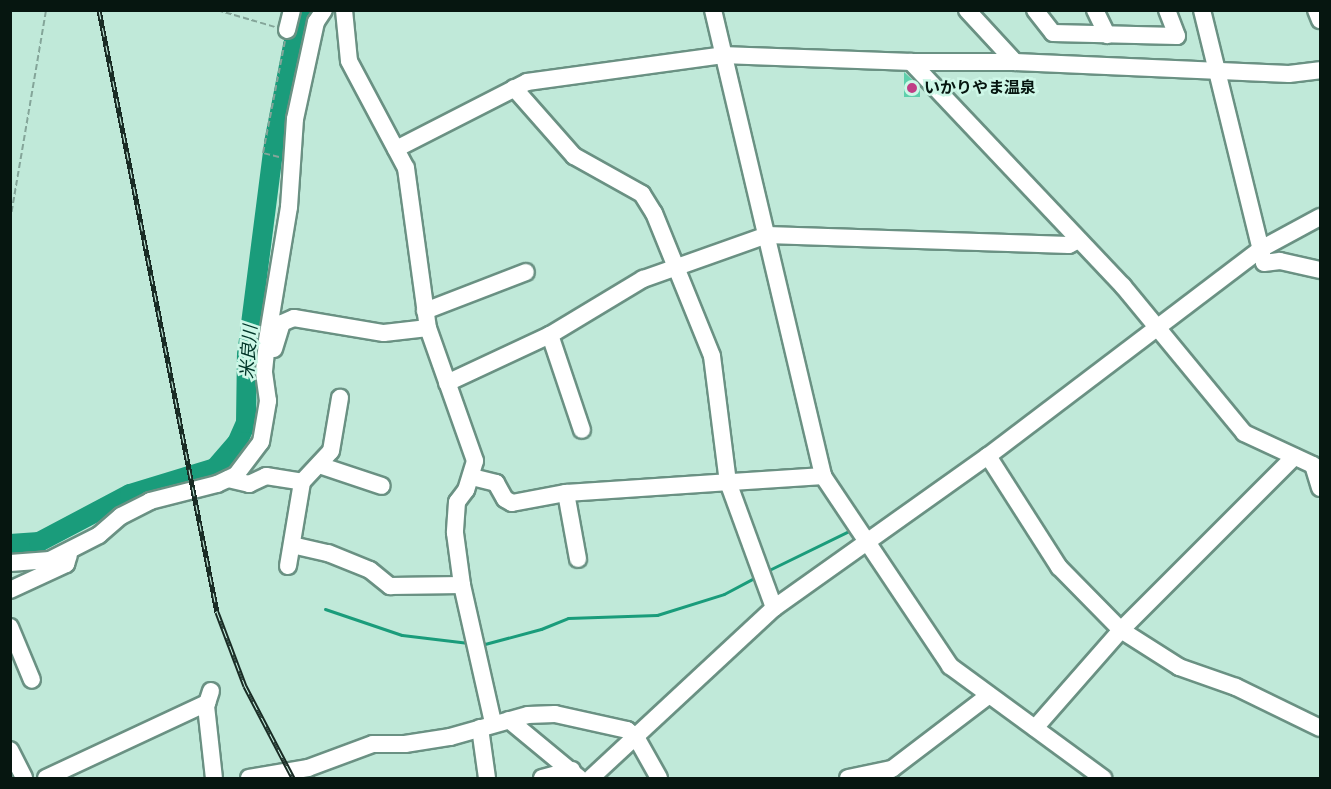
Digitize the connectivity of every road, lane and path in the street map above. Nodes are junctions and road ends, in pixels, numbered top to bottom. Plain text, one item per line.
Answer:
1 (46, 10) edge
2 (217, 10) edge
3 (292, 10) edge
4 (324, 10) edge
5 (344, 10) edge
6 (713, 10) edge
7 (968, 10) edge
8 (1035, 10) edge
9 (1095, 10) edge
10 (1167, 10) edge
11 (1202, 10) edge
12 (1316, 10) edge
13 (1320, 20) edge
14 (287, 30) junction
15 (1107, 35) junction
16 (723, 55) junction
17 (911, 62) junction
18 (1015, 62) junction
19 (1320, 70) edge
20 (1218, 73) junction
21 (514, 87) junction
22 (396, 149) junction
23 (294, 161) junction
24 (1320, 217) edge
25 (10, 221) edge
26 (767, 236) junction
27 (1078, 240) junction
28 (1261, 249) junction
29 (677, 266) junction
30 (1320, 270) edge
31 (526, 272) dead end
32 (427, 320) junction
33 (1156, 326) junction
34 (550, 335) junction
35 (264, 371) junction
36 (447, 383) junction
37 (340, 398) dead end
38 (582, 430) dead end
39 (988, 456) junction
40 (1294, 457) junction
41 (319, 465) junction
42 (823, 476) junction
43 (472, 477) junction
44 (228, 479) junction
45 (302, 482) junction
46 (728, 482) junction
47 (382, 486) dead end
48 (1320, 488) edge
49 (566, 493) junction
50 (867, 544) junction
51 (292, 545) junction
52 (70, 552) junction
53 (578, 559) dead end
54 (10, 563) edge
55 (288, 566) dead end
56 (462, 585) junction
57 (10, 590) edge
58 (774, 608) junction
59 (10, 627) edge
60 (1121, 630) junction
61 (32, 680) dead end
62 (989, 695) junction
63 (494, 724) junction
64 (1035, 728) junction
65 (1320, 728) edge
66 (636, 737) junction
67 (10, 750) edge
68 (575, 774) edge
69 (24, 778) edge
70 (46, 778) edge
71 (214, 778) edge
72 (249, 778) edge
73 (487, 778) edge
74 (542, 778) edge
75 (591, 778) edge
76 (659, 778) edge
77 (848, 778) edge
78 (1103, 778) edge

1 - 25 path
2 - 14 path
3 - 14 street
4 - 23 street
5 - 22 street
6 - 16 street
7 - 18 street
8 - 15 street
9 - 15 street
10 - 15 street
11 - 20 street
12 - 13 street
14 - 23 path
16 - 17 street
16 - 21 street
16 - 26 street
17 - 18 street
17 - 27 street
18 - 20 street
19 - 20 street
20 - 28 street
21 - 22 street
21 - 29 street
22 - 32 street
23 - 35 street
24 - 28 street
26 - 27 street
26 - 29 street
26 - 42 street
27 - 33 street
28 - 30 street
28 - 33 street
29 - 34 street
29 - 46 street
31 - 32 street
32 - 35 street
32 - 36 street
33 - 39 street
33 - 40 street
34 - 36 street
34 - 38 street
35 - 44 street
36 - 43 street
37 - 41 street
39 - 50 street
39 - 60 street
40 - 48 street
40 - 60 street
41 - 45 street
41 - 47 street
42 - 46 street
42 - 50 street
43 - 49 street
43 - 56 street
44 - 45 street
44 - 52 street
45 - 51 street
46 - 49 street
46 - 58 street
49 - 53 street
50 - 58 street
50 - 62 street
51 - 55 street
51 - 56 street
52 - 54 street
52 - 57 street
56 - 63 street
58 - 66 street
59 - 61 street
60 - 64 street
60 - 65 street
62 - 64 street
62 - 77 street
63 - 66 street
63 - 68 street
63 - 72 street
63 - 73 street
64 - 78 street
66 - 75 street
66 - 76 street
67 - 69 street
68 - 74 street
70 - 71 street

